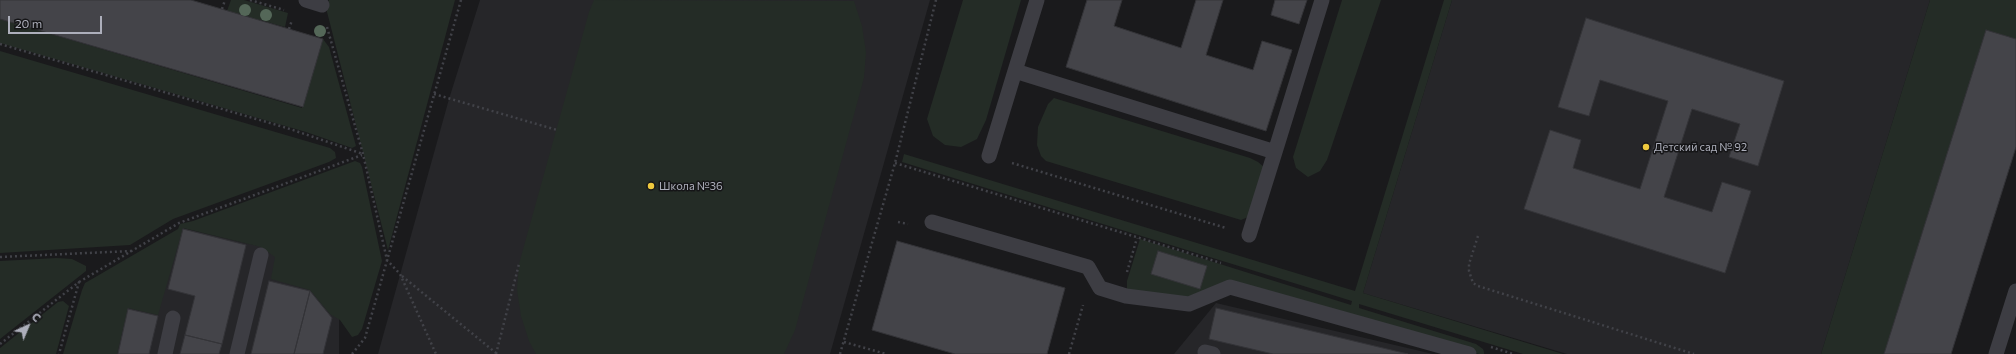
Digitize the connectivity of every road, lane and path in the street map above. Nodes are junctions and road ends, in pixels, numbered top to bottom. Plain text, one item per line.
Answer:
1 (225, 0) edge
2 (306, 0) edge
3 (461, 0) edge
4 (936, 0) edge
5 (1037, 0) edge
6 (1322, 0) edge
7 (322, 5) joint
8 (222, 9) dead end
9 (0, 44) edge
10 (1015, 70) junction
11 (434, 94) junction
12 (557, 130) dead end
13 (1275, 152) junction
14 (363, 154) junction
15 (989, 156) joint
16 (895, 163) junction
17 (932, 222) dead end
18 (1110, 229) dead end
19 (1249, 235) joint
20 (1478, 236) dead end
21 (1137, 238) dead end
22 (132, 251) junction
23 (261, 255) dead end
24 (0, 257) edge
25 (387, 260) junction
26 (519, 264) dead end
27 (400, 274) junction
28 (79, 282) junction
29 (2016, 291) edge
30 (1120, 294) junction
31 (173, 318) dead end
32 (844, 342) junction
33 (0, 344) edge
34 (59, 354) edge
35 (165, 354) edge
36 (237, 354) edge
37 (352, 354) edge
38 (436, 354) edge
39 (496, 354) edge
40 (840, 354) edge
41 (886, 354) edge
42 (1469, 354) edge
43 (1694, 354) edge
44 (1996, 354) edge

1 - 8 path
2 - 7 lane
3 - 11 path
4 - 16 path
5 - 10 lane
6 - 13 lane
7 - 14 path
9 - 14 path
10 - 13 lane
10 - 15 lane
11 - 12 path
11 - 25 path
13 - 19 lane
14 - 22 path
14 - 25 path
15 - 19 path
16 - 18 path
16 - 32 path
17 - 30 lane
20 - 43 path
21 - 30 path
22 - 24 path
22 - 28 path
23 - 36 lane
25 - 27 path
25 - 37 path
26 - 39 path
27 - 38 path
27 - 39 path
28 - 33 path
28 - 34 path
29 - 44 lane
30 - 42 lane
31 - 35 lane
32 - 40 path
32 - 41 path

